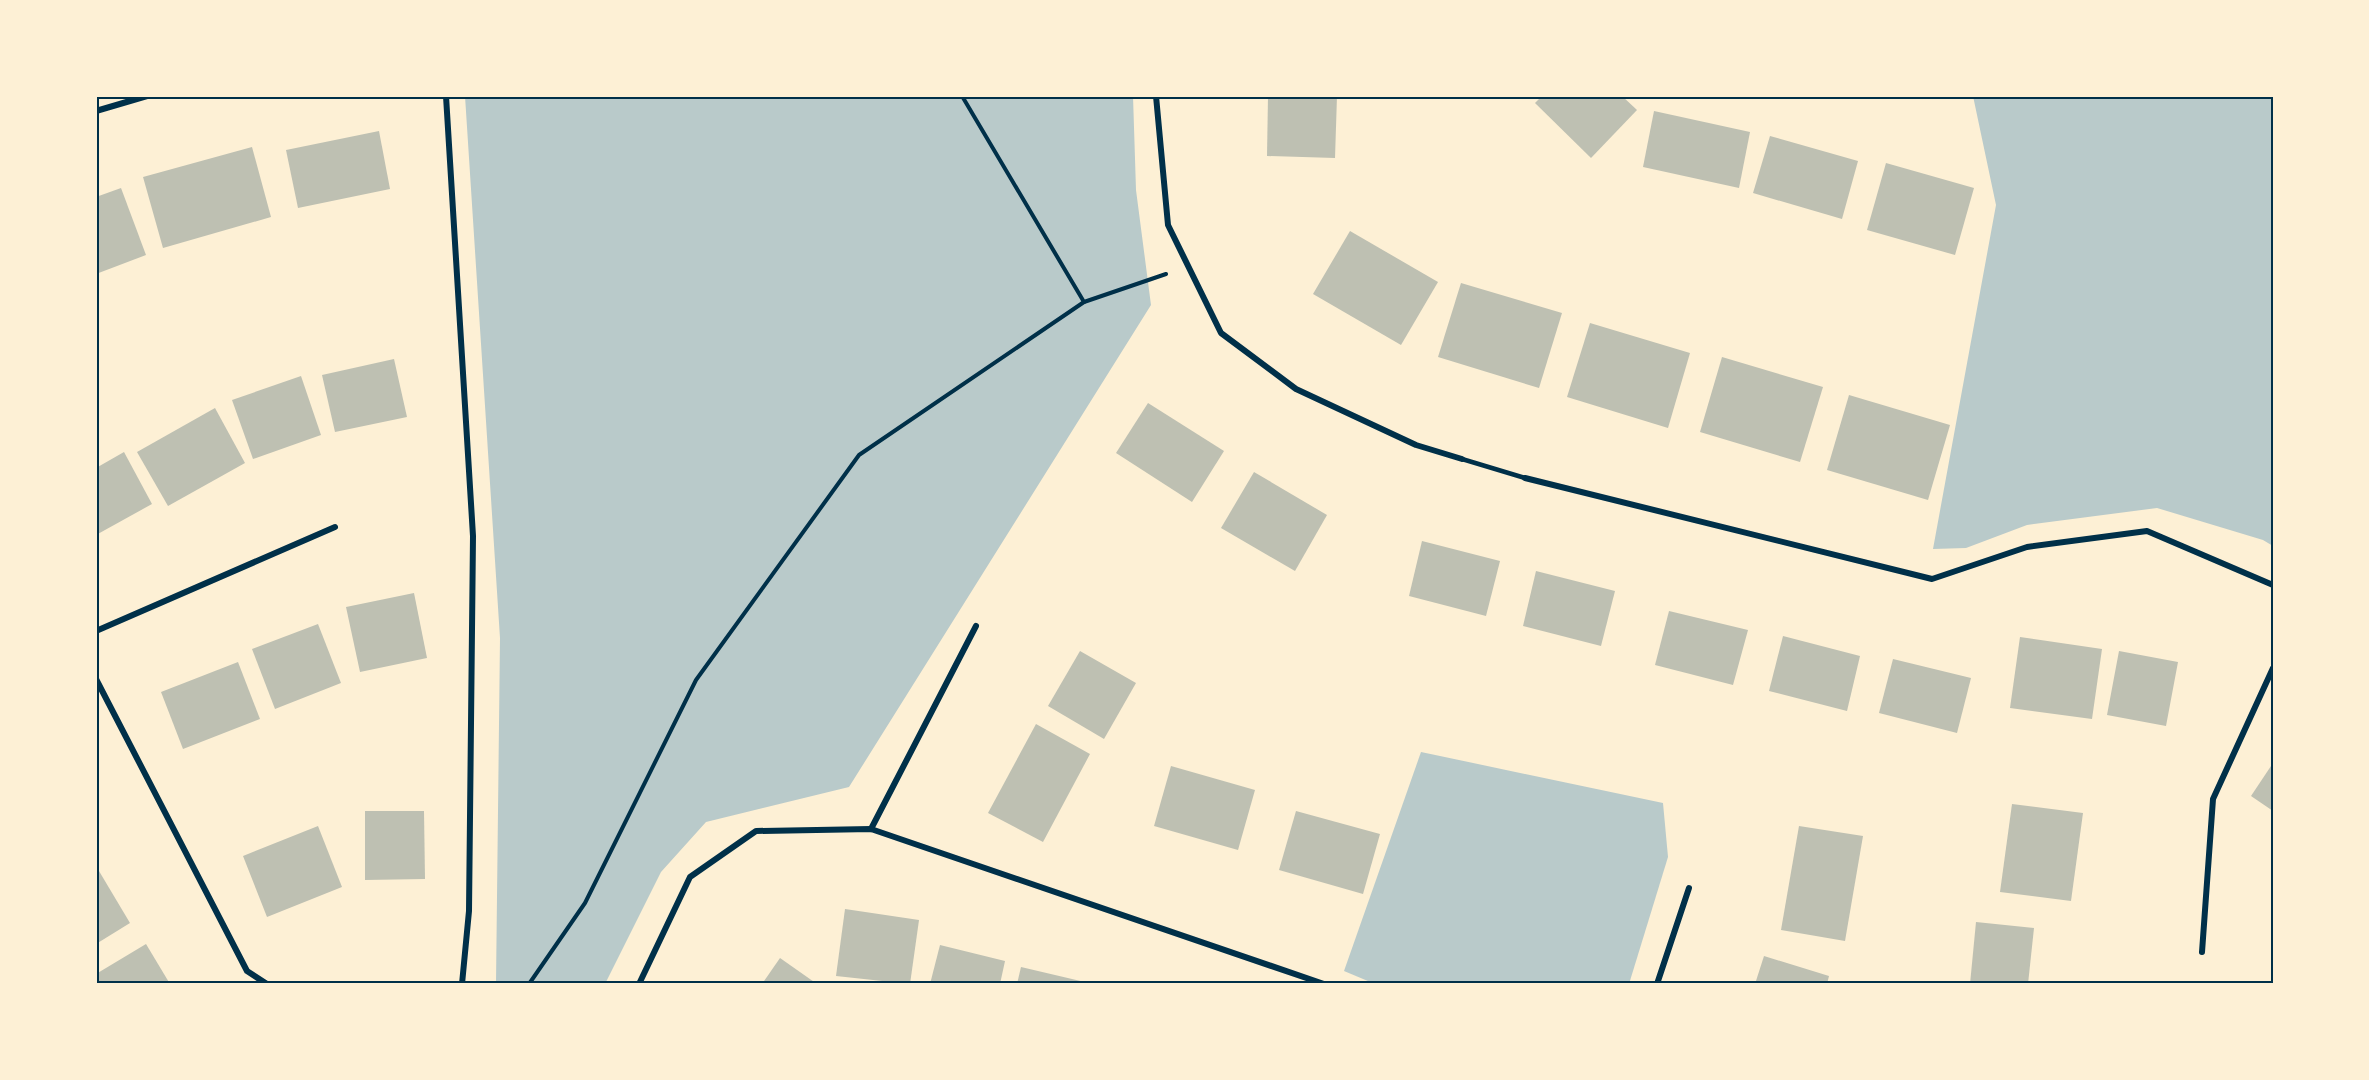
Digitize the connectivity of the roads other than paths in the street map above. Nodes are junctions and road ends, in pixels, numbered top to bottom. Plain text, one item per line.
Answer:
1 (147, 96) edge
2 (447, 96) edge
3 (1156, 96) edge
4 (96, 111) edge
5 (1462, 459) joint
6 (1525, 478) joint
7 (335, 527) dead end
8 (2273, 585) edge
9 (976, 626) dead end
10 (96, 631) edge
11 (2273, 668) edge
12 (96, 679) edge
13 (871, 829) junction
14 (1689, 888) dead end
15 (2202, 952) dead end
16 (267, 984) edge
17 (462, 984) edge
18 (639, 984) edge
19 (1324, 984) edge
20 (1657, 984) edge

1 - 4 street
2 - 17 street
3 - 5 street
5 - 6 lane
6 - 8 street
7 - 10 street
9 - 13 street
11 - 15 street
12 - 16 street
13 - 18 street
13 - 19 street
14 - 20 street

